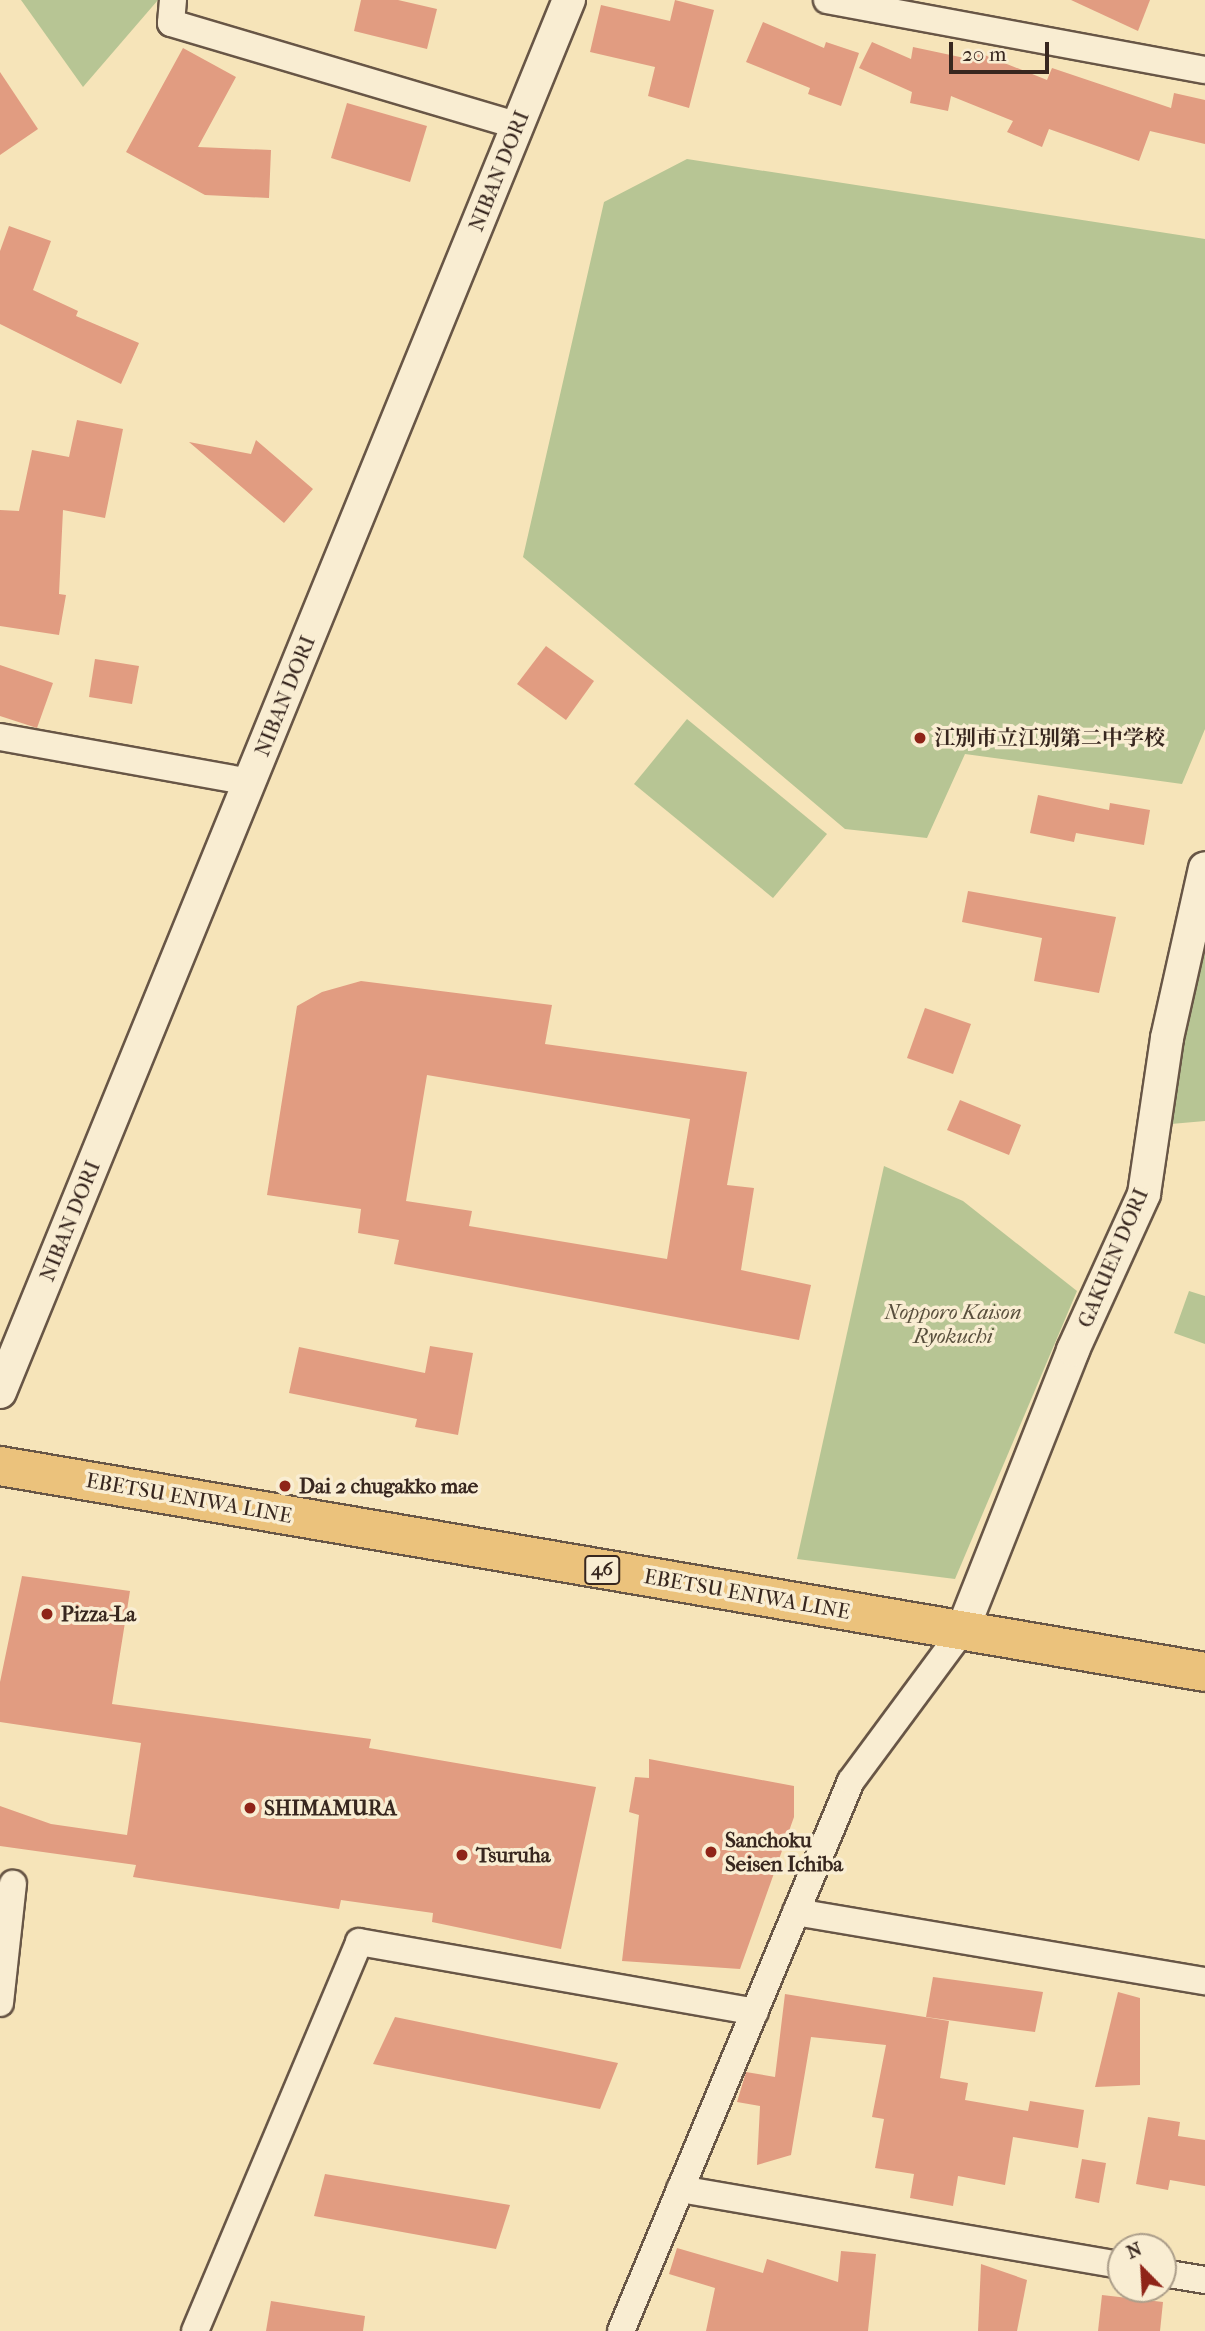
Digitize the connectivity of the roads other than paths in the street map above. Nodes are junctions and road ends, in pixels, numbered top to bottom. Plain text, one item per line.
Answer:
1 (173, 0) edge
2 (569, 0) edge
3 (828, 0) edge
4 (1205, 70) edge
5 (518, 126) junction
6 (0, 737) edge
7 (250, 782) junction
8 (1205, 868) edge
9 (1200, 908) edge
10 (0, 1392) edge
11 (0, 1466) edge
12 (962, 1631) junction
13 (1205, 1672) edge
14 (12, 1884) dead end
15 (796, 1912) junction
16 (1205, 1981) edge
17 (0, 2003) edge
18 (755, 2012) junction
19 (680, 2189) junction
20 (1107, 2264) edge
21 (1177, 2275) edge
22 (1205, 2280) edge
23 (195, 2331) edge
24 (621, 2331) edge

1 - 5 street
2 - 5 street, NIBAN DORI
3 - 4 street
5 - 7 street, NIBAN DORI
6 - 7 street
7 - 10 street, NIBAN DORI
8 - 9 street, GAKUEN DORI
9 - 12 street, GAKUEN DORI
11 - 12 main road, EBETSU ENIWA LINE / 46
12 - 13 main road, EBETSU ENIWA LINE / 46
12 - 15 street
14 - 17 street
15 - 16 street
15 - 18 street
18 - 19 street
18 - 23 street
19 - 20 street
19 - 24 street
21 - 22 street

